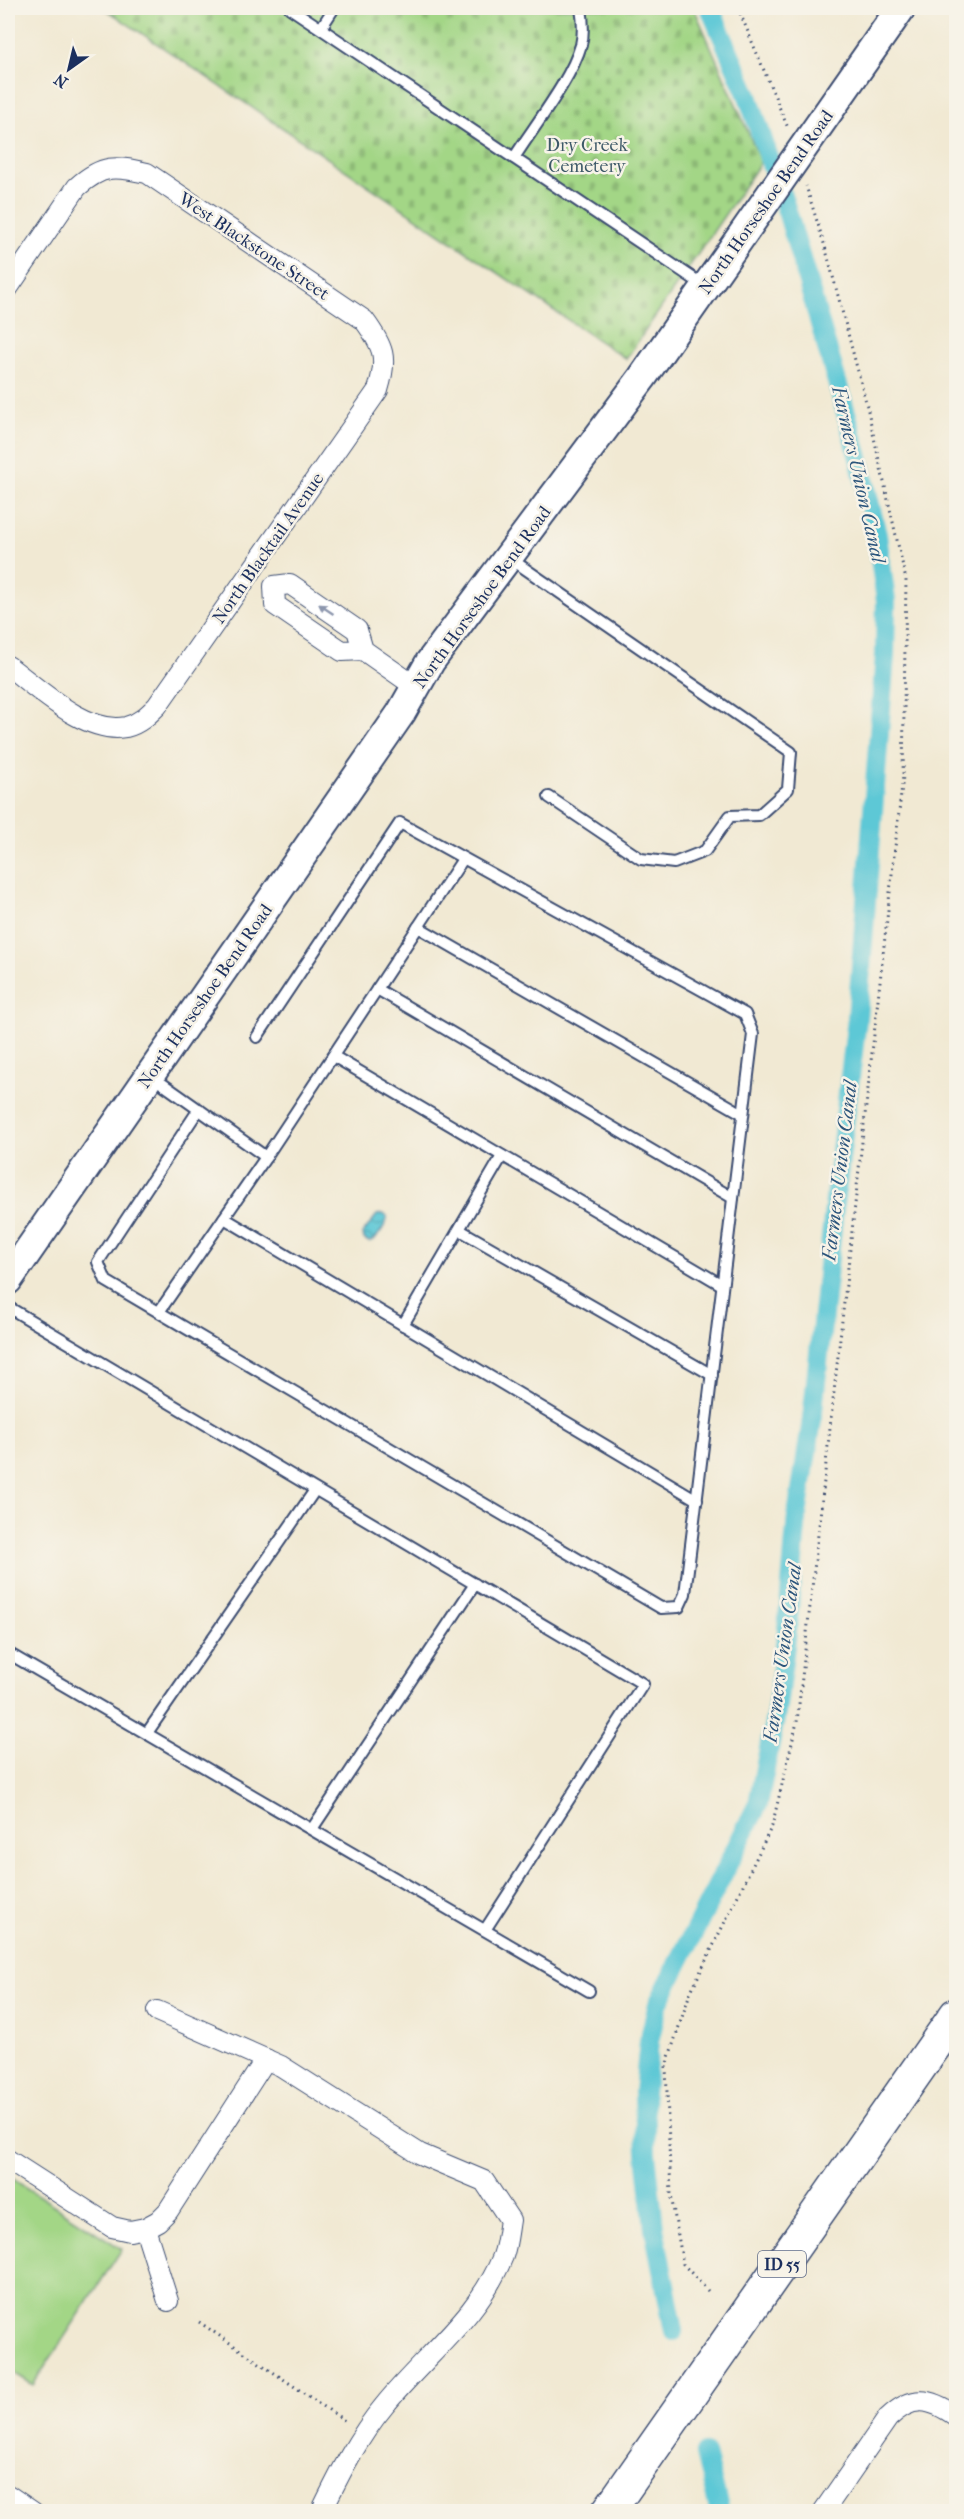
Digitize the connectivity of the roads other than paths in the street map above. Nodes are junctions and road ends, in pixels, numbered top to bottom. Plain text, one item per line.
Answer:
1 (290, 8) edge
2 (334, 8) edge
3 (580, 8) edge
4 (901, 8) edge
5 (321, 28) junction
6 (514, 158) junction
7 (706, 287) junction
8 (8, 288) edge
9 (384, 353) joint
10 (508, 556) junction
11 (252, 570) junction
12 (8, 666) edge
13 (416, 687) junction
14 (549, 797) dead end
15 (463, 859) junction
16 (418, 927) junction
17 (377, 989) junction
18 (257, 1037) dead end
19 (333, 1056) junction
20 (150, 1075) junction
21 (199, 1109) junction
22 (743, 1114) junction
23 (502, 1156) junction
24 (266, 1157) junction
25 (733, 1198) junction
26 (224, 1218) junction
27 (460, 1230) junction
28 (8, 1280) edge
29 (722, 1285) junction
30 (8, 1307) edge
31 (159, 1312) junction
32 (403, 1325) junction
33 (712, 1375) junction
34 (315, 1490) junction
35 (697, 1500) junction
36 (475, 1584) junction
37 (8, 1653) edge
38 (147, 1733) junction
39 (312, 1829) junction
40 (485, 1930) junction
41 (589, 1991) dead end
42 (157, 2011) dead end
43 (957, 2016) edge
44 (266, 2059) junction
45 (8, 2160) edge
46 (145, 2228) junction
47 (168, 2301) dead end
48 (957, 2416) edge
49 (8, 2495) edge
50 (33, 2511) edge
51 (321, 2511) edge
52 (608, 2511) edge
53 (823, 2511) edge

1 - 5 lane
2 - 5 lane
3 - 6 lane
4 - 7 street, North Horseshoe Bend Road
5 - 6 lane
6 - 7 lane
7 - 10 street, North Horseshoe Bend Road
8 - 9 street, West Blackstone Street
9 - 11 street, North Blacktail Avenue
10 - 13 street, North Horseshoe Bend Road
10 - 14 lane
11 - 12 street, North Blacktail Avenue
11 - 13 street
13 - 20 street, North Horseshoe Bend Road
15 - 16 lane
15 - 18 lane
15 - 22 lane
16 - 17 lane
16 - 22 lane
17 - 19 lane
17 - 25 lane
19 - 23 lane
19 - 24 lane
20 - 21 lane
20 - 28 street, North Horseshoe Bend Road
21 - 24 lane
21 - 31 lane
22 - 25 lane
23 - 27 lane
23 - 29 lane
24 - 26 lane
25 - 29 lane
26 - 31 lane
26 - 32 lane
27 - 32 lane
27 - 33 lane
29 - 33 lane
30 - 34 lane
31 - 35 lane
32 - 35 lane
33 - 35 lane
34 - 36 lane
34 - 38 lane
36 - 39 lane
36 - 40 lane
37 - 38 lane
38 - 39 lane
39 - 40 lane
40 - 41 lane
42 - 44 street
43 - 52 highway, ID 55
44 - 46 street
44 - 51 street
45 - 46 street
46 - 47 street
48 - 53 street
49 - 50 street

